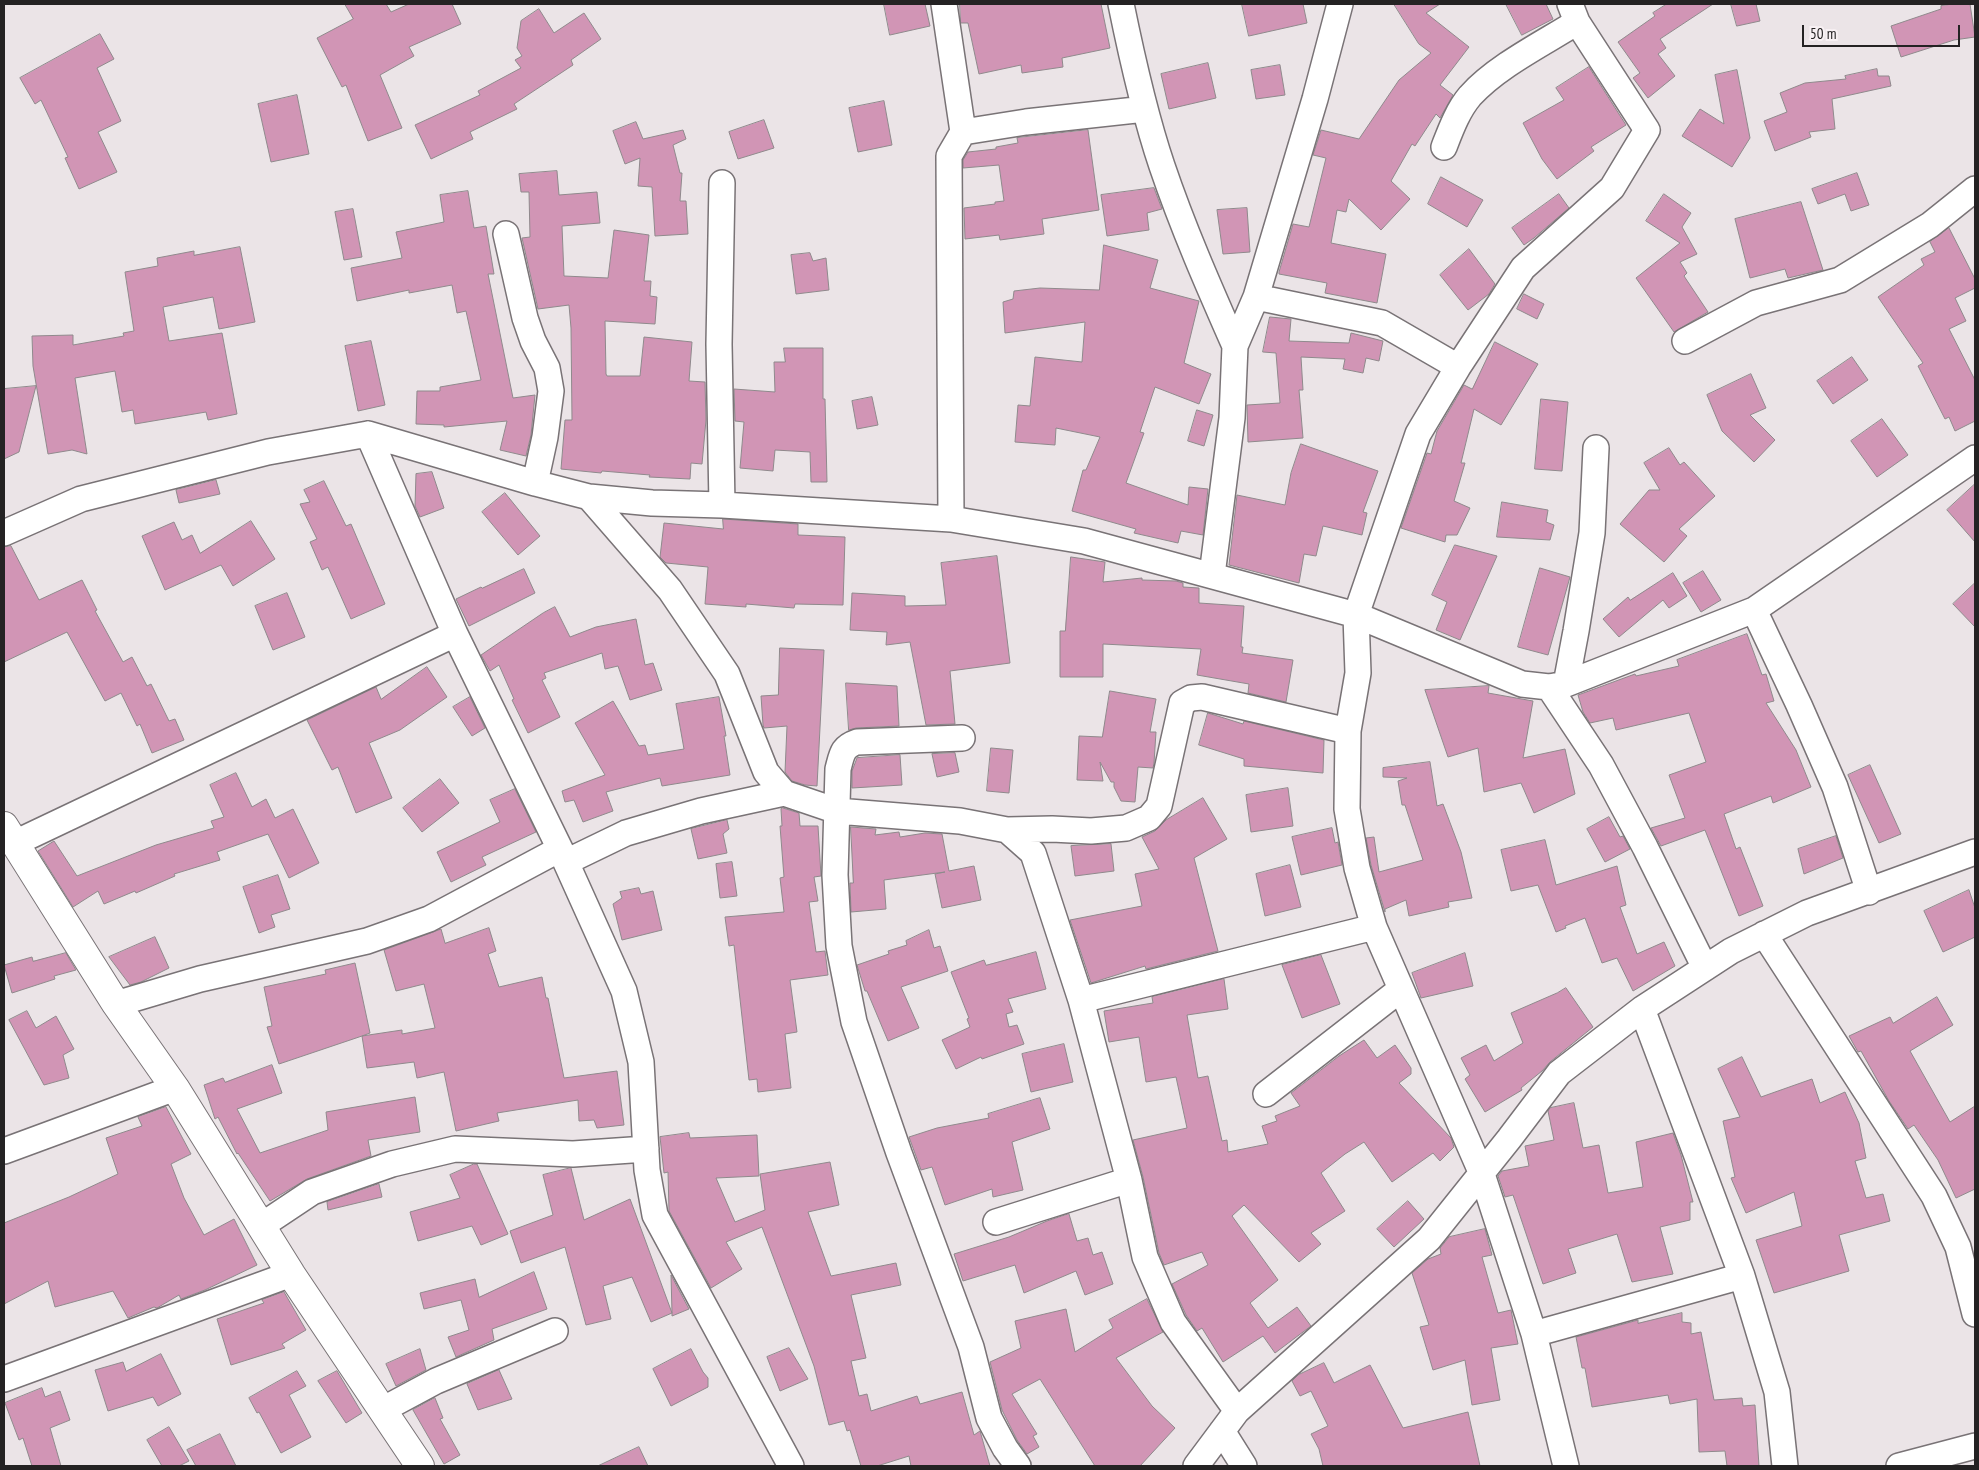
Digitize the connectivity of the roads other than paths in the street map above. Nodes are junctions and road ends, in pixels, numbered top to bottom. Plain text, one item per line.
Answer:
1 (944, 4) edge
2 (1121, 4) edge
3 (1340, 4) edge
4 (1574, 13) edge
5 (1145, 109) junction
6 (963, 132) junction
7 (1444, 147) dead end
8 (722, 183) dead end
9 (1975, 188) edge
10 (506, 234) dead end
11 (1256, 297) junction
12 (1685, 341) dead end
13 (1235, 346) junction
14 (1458, 367) junction
15 (368, 434) junction
16 (1596, 448) dead end
17 (1975, 458) edge
18 (535, 483) junction
19 (589, 497) junction
20 (722, 505) junction
21 (951, 519) junction
22 (4, 533) edge
23 (1212, 575) junction
24 (1754, 610) junction
25 (1356, 615) junction
26 (455, 634) junction
27 (1557, 686) junction
28 (1348, 731) junction
29 (962, 738) dead end
30 (784, 793) junction
31 (837, 811) junction
32 (1007, 830) junction
33 (9, 834) edge
34 (1975, 852) edge
35 (563, 856) junction
36 (1869, 892) junction
37 (1374, 926) junction
38 (1764, 934) junction
39 (1705, 968) junction
40 (1401, 989) junction
41 (1081, 1000) junction
42 (116, 1004) junction
43 (1642, 1009) junction
44 (175, 1088) junction
45 (1266, 1094) dead end
46 (646, 1149) junction
47 (4, 1151) edge
48 (1482, 1174) junction
49 (1129, 1180) junction
50 (996, 1222) dead end
51 (261, 1226) junction
52 (290, 1274) junction
53 (1742, 1276) junction
54 (1975, 1314) edge
55 (555, 1331) dead end
56 (1534, 1334) junction
57 (4, 1380) edge
58 (382, 1410) junction
59 (1237, 1411) junction
60 (1222, 1431) junction
61 (1975, 1446) edge
62 (420, 1466) edge
63 (792, 1466) edge
64 (1018, 1466) edge
65 (1196, 1466) edge
66 (1244, 1466) edge
67 (1566, 1466) edge
68 (1785, 1466) edge
69 (1899, 1466) edge

1 - 6 street
2 - 5 street
3 - 11 street
4 - 7 street
4 - 14 street
5 - 6 street
5 - 13 street
6 - 21 street
8 - 20 street
9 - 12 street
10 - 18 street
11 - 13 street
11 - 14 street
13 - 23 street
14 - 25 street
15 - 18 street
15 - 22 street
15 - 26 street
16 - 27 street
17 - 24 street
18 - 19 street
19 - 20 street
19 - 30 street
20 - 21 street
21 - 23 street
23 - 25 street
24 - 27 street
24 - 36 street
25 - 27 street
25 - 28 street
26 - 33 street
26 - 35 street
27 - 39 street
28 - 32 street
28 - 37 street
29 - 31 street
30 - 31 street
30 - 35 street
31 - 32 street
31 - 64 street
32 - 41 street
33 - 42 street
34 - 36 street
35 - 42 street
35 - 46 street
36 - 38 street
37 - 40 street
37 - 41 street
38 - 39 street
38 - 54 street
39 - 43 street
40 - 45 street
40 - 48 street
41 - 49 street
42 - 44 street
43 - 48 street
43 - 53 street
44 - 47 street
44 - 51 street
46 - 51 street
46 - 63 street
48 - 56 street
48 - 59 street
49 - 50 street
49 - 59 street
51 - 52 street
52 - 57 street
52 - 58 street
53 - 56 street
53 - 68 street
55 - 58 street
56 - 67 street
58 - 62 street
59 - 60 street
60 - 65 street
60 - 66 street
61 - 69 street

